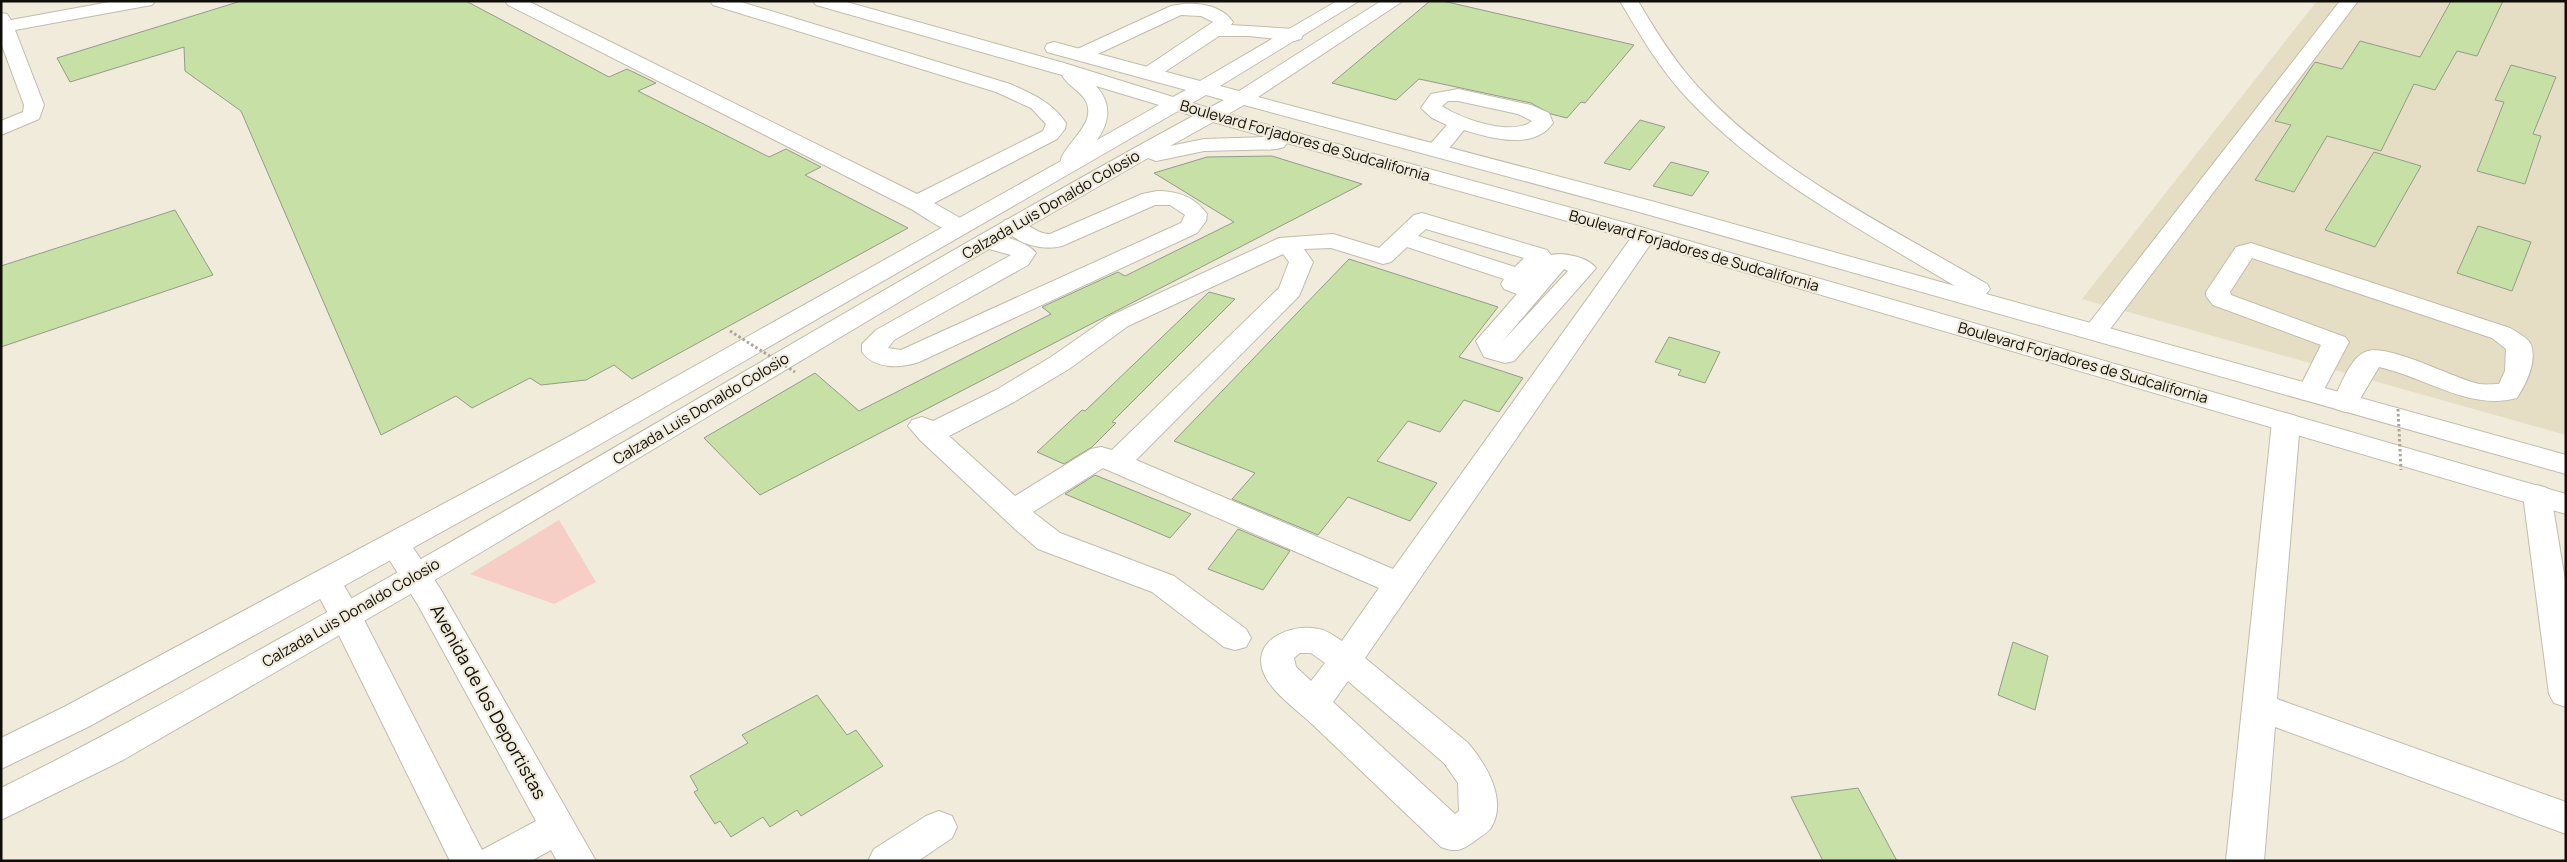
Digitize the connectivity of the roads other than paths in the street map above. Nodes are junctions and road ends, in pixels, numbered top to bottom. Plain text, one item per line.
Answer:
1 (146, 1) edge
2 (514, 1) edge
3 (719, 1) edge
4 (822, 1) edge
5 (1350, 1) edge
6 (1394, 1) edge
7 (1629, 1) edge
8 (2349, 1) edge
9 (100, 6) edge
10 (888, 11) edge
11 (2, 24) edge
12 (1215, 31) junction
13 (1294, 35) junction
14 (1080, 55) junction
15 (1057, 67) junction
16 (1150, 73) junction
17 (1204, 88) junction
18 (1242, 98) junction
19 (1176, 104) junction
20 (1210, 115) junction
21 (1458, 124) dead end
22 (1, 129) edge
23 (1328, 148) junction
24 (1436, 150) junction
25 (1057, 172) junction
26 (1102, 174) junction
27 (917, 203) junction
28 (1648, 207) junction
29 (1013, 225) junction
30 (959, 227) junction
31 (1637, 233) junction
32 (986, 241) junction
33 (1288, 243) junction
34 (948, 263) junction
35 (1531, 283) junction
36 (1564, 290) junction
37 (1598, 301) junction
38 (2007, 306) junction
39 (2095, 332) junction
40 (2310, 393) junction
41 (2354, 405) junction
42 (2286, 422) junction
43 (2361, 444) junction
44 (1117, 462) junction
45 (2566, 465) edge
46 (2551, 499) edge
47 (1012, 510) junction
48 (395, 545) junction
49 (417, 576) junction
50 (326, 582) junction
51 (1399, 584) junction
52 (346, 616) junction
53 (1235, 638) dead end
54 (1346, 660) junction
55 (2566, 694) edge
56 (1312, 704) junction
57 (2260, 707) junction
58 (1, 755) edge
59 (1, 805) edge
60 (2566, 818) edge
61 (559, 827) junction
62 (939, 827) dead end
63 (469, 861) edge
64 (496, 861) edge
65 (578, 861) edge
66 (887, 861) edge
67 (2245, 861) edge

1 - 9 main road
2 - 27 main road
3 - 27 main road
4 - 10 main road, Boulevard Forjadores de Sudcalifornia
5 - 13 main road, Calzada Luis Donaldo Colosio
6 - 18 main road, Calzada Luis Donaldo Colosio
7 - 38 main road
8 - 39 main road
9 - 11 main road
10 - 14 main road, Boulevard Forjadores de Sudcalifornia
10 - 15 main road, Boulevard Forjadores de Sudcalifornia
11 - 22 main road
12 - 13 main road
12 - 14 main road
12 - 16 main road
13 - 17 main road, Calzada Luis Donaldo Colosio
14 - 16 main road, Boulevard Forjadores de Sudcalifornia
15 - 19 main road, Boulevard Forjadores de Sudcalifornia
15 - 25 main road
16 - 17 main road, Boulevard Forjadores de Sudcalifornia
17 - 18 main road, Boulevard Forjadores de Sudcalifornia
17 - 19 main road, Calzada Luis Donaldo Colosio
18 - 20 main road, Calzada Luis Donaldo Colosio
18 - 24 main road, Boulevard Forjadores de Sudcalifornia
19 - 20 main road, Boulevard Forjadores de Sudcalifornia
19 - 25 main road, Calzada Luis Donaldo Colosio
20 - 23 main road, Boulevard Forjadores de Sudcalifornia
20 - 26 main road, Calzada Luis Donaldo Colosio
21 - 24 main road
23 - 26 main road
23 - 31 main road, Boulevard Forjadores de Sudcalifornia
24 - 28 main road, Boulevard Forjadores de Sudcalifornia
25 - 30 main road, Calzada Luis Donaldo Colosio
26 - 29 main road, Calzada Luis Donaldo Colosio
27 - 30 main road
28 - 31 main road
28 - 38 main road, Boulevard Forjadores de Sudcalifornia
29 - 32 main road, Calzada Luis Donaldo Colosio
29 - 32 main road
30 - 34 main road
30 - 48 main road, Calzada Luis Donaldo Colosio
31 - 37 main road
31 - 42 main road, Boulevard Forjadores de Sudcalifornia
32 - 34 main road, Calzada Luis Donaldo Colosio
33 - 35 main road
33 - 44 main road
33 - 47 main road
34 - 49 main road, Calzada Luis Donaldo Colosio
35 - 36 main road
35 - 36 main road
36 - 37 main road
37 - 51 main road
38 - 39 main road, Boulevard Forjadores de Sudcalifornia
39 - 40 main road, Boulevard Forjadores de Sudcalifornia
40 - 41 main road, Boulevard Forjadores de Sudcalifornia
40 - 41 main road
41 - 43 main road
41 - 45 main road, Boulevard Forjadores de Sudcalifornia
42 - 43 main road, Boulevard Forjadores de Sudcalifornia
42 - 57 main road
43 - 46 main road, Boulevard Forjadores de Sudcalifornia
44 - 47 main road
44 - 51 main road
46 - 55 main road
47 - 53 main road
48 - 49 main road, Avenida de los Deportistas
48 - 50 main road, Calzada Luis Donaldo Colosio
49 - 52 main road, Calzada Luis Donaldo Colosio
49 - 61 main road, Avenida de los Deportistas
50 - 52 main road
50 - 58 main road, Calzada Luis Donaldo Colosio
51 - 54 main road
52 - 59 main road, Calzada Luis Donaldo Colosio
52 - 63 main road
54 - 56 main road
54 - 56 main road
54 - 56 main road
57 - 60 main road
57 - 67 main road
61 - 64 main road
61 - 65 main road, Avenida de los Deportistas
62 - 66 main road

